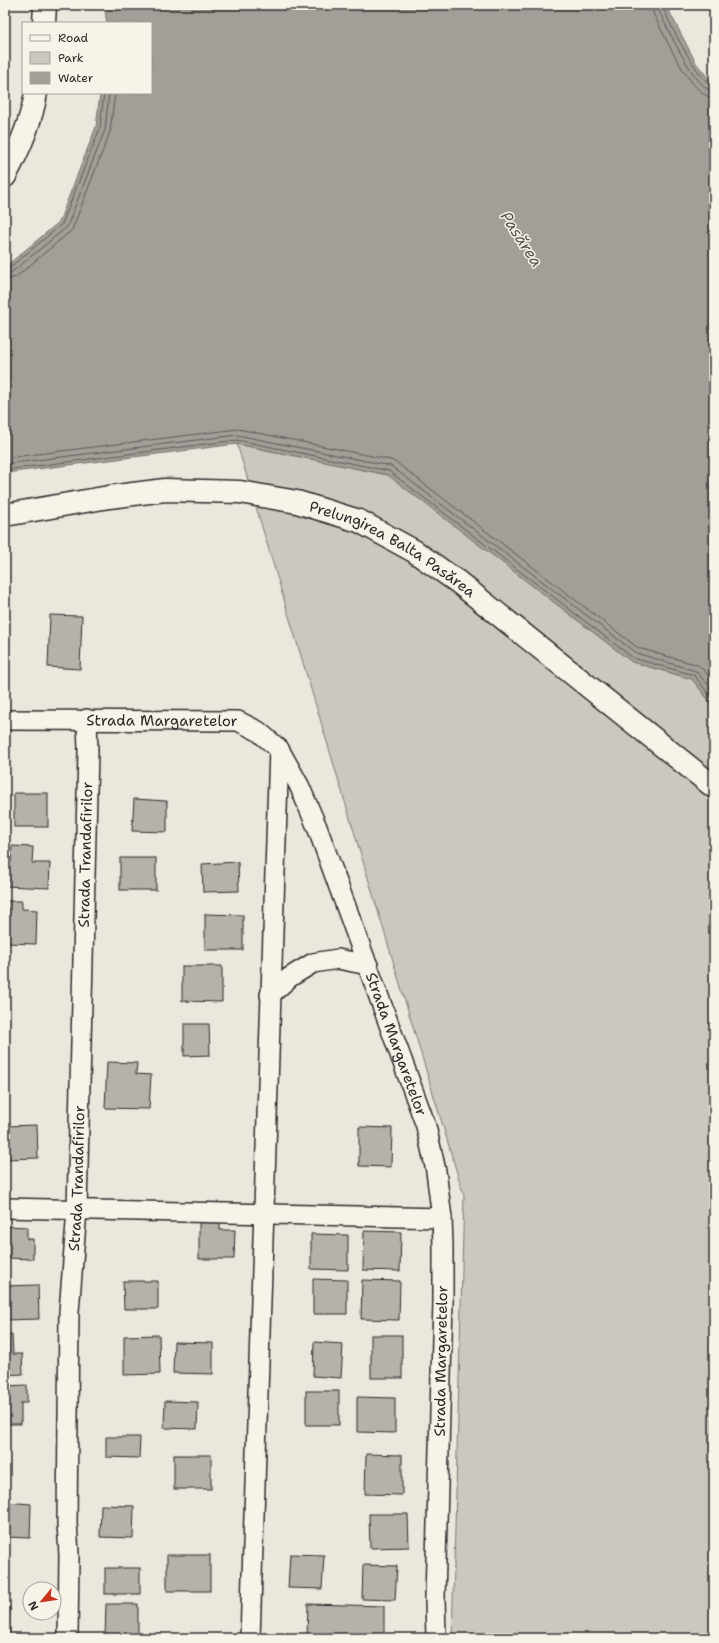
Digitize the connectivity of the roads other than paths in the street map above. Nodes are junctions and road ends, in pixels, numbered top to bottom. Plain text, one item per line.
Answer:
1 (45, 5) edge
2 (44, 22) edge
3 (36, 94) edge
4 (5, 176) edge
5 (5, 515) edge
6 (87, 719) junction
7 (5, 720) edge
8 (279, 750) junction
9 (714, 787) edge
10 (368, 964) junction
11 (270, 996) junction
12 (5, 1208) edge
13 (77, 1210) junction
14 (264, 1214) junction
15 (442, 1218) junction
16 (68, 1638) edge
17 (250, 1638) edge
18 (436, 1638) edge

1 - 2 street
3 - 4 street
5 - 9 street, Prelungirea Balta Pasărea
6 - 7 street, Strada Margaretelor
6 - 8 street, Strada Margaretelor
6 - 13 street, Strada Trandafirilor
8 - 10 street, Strada Margaretelor
8 - 11 street
10 - 11 street
10 - 15 street, Strada Margaretelor
11 - 14 street
12 - 13 street
13 - 14 street
13 - 16 street, Strada Trandafirilor
14 - 15 street
14 - 17 street
15 - 18 street, Strada Margaretelor

